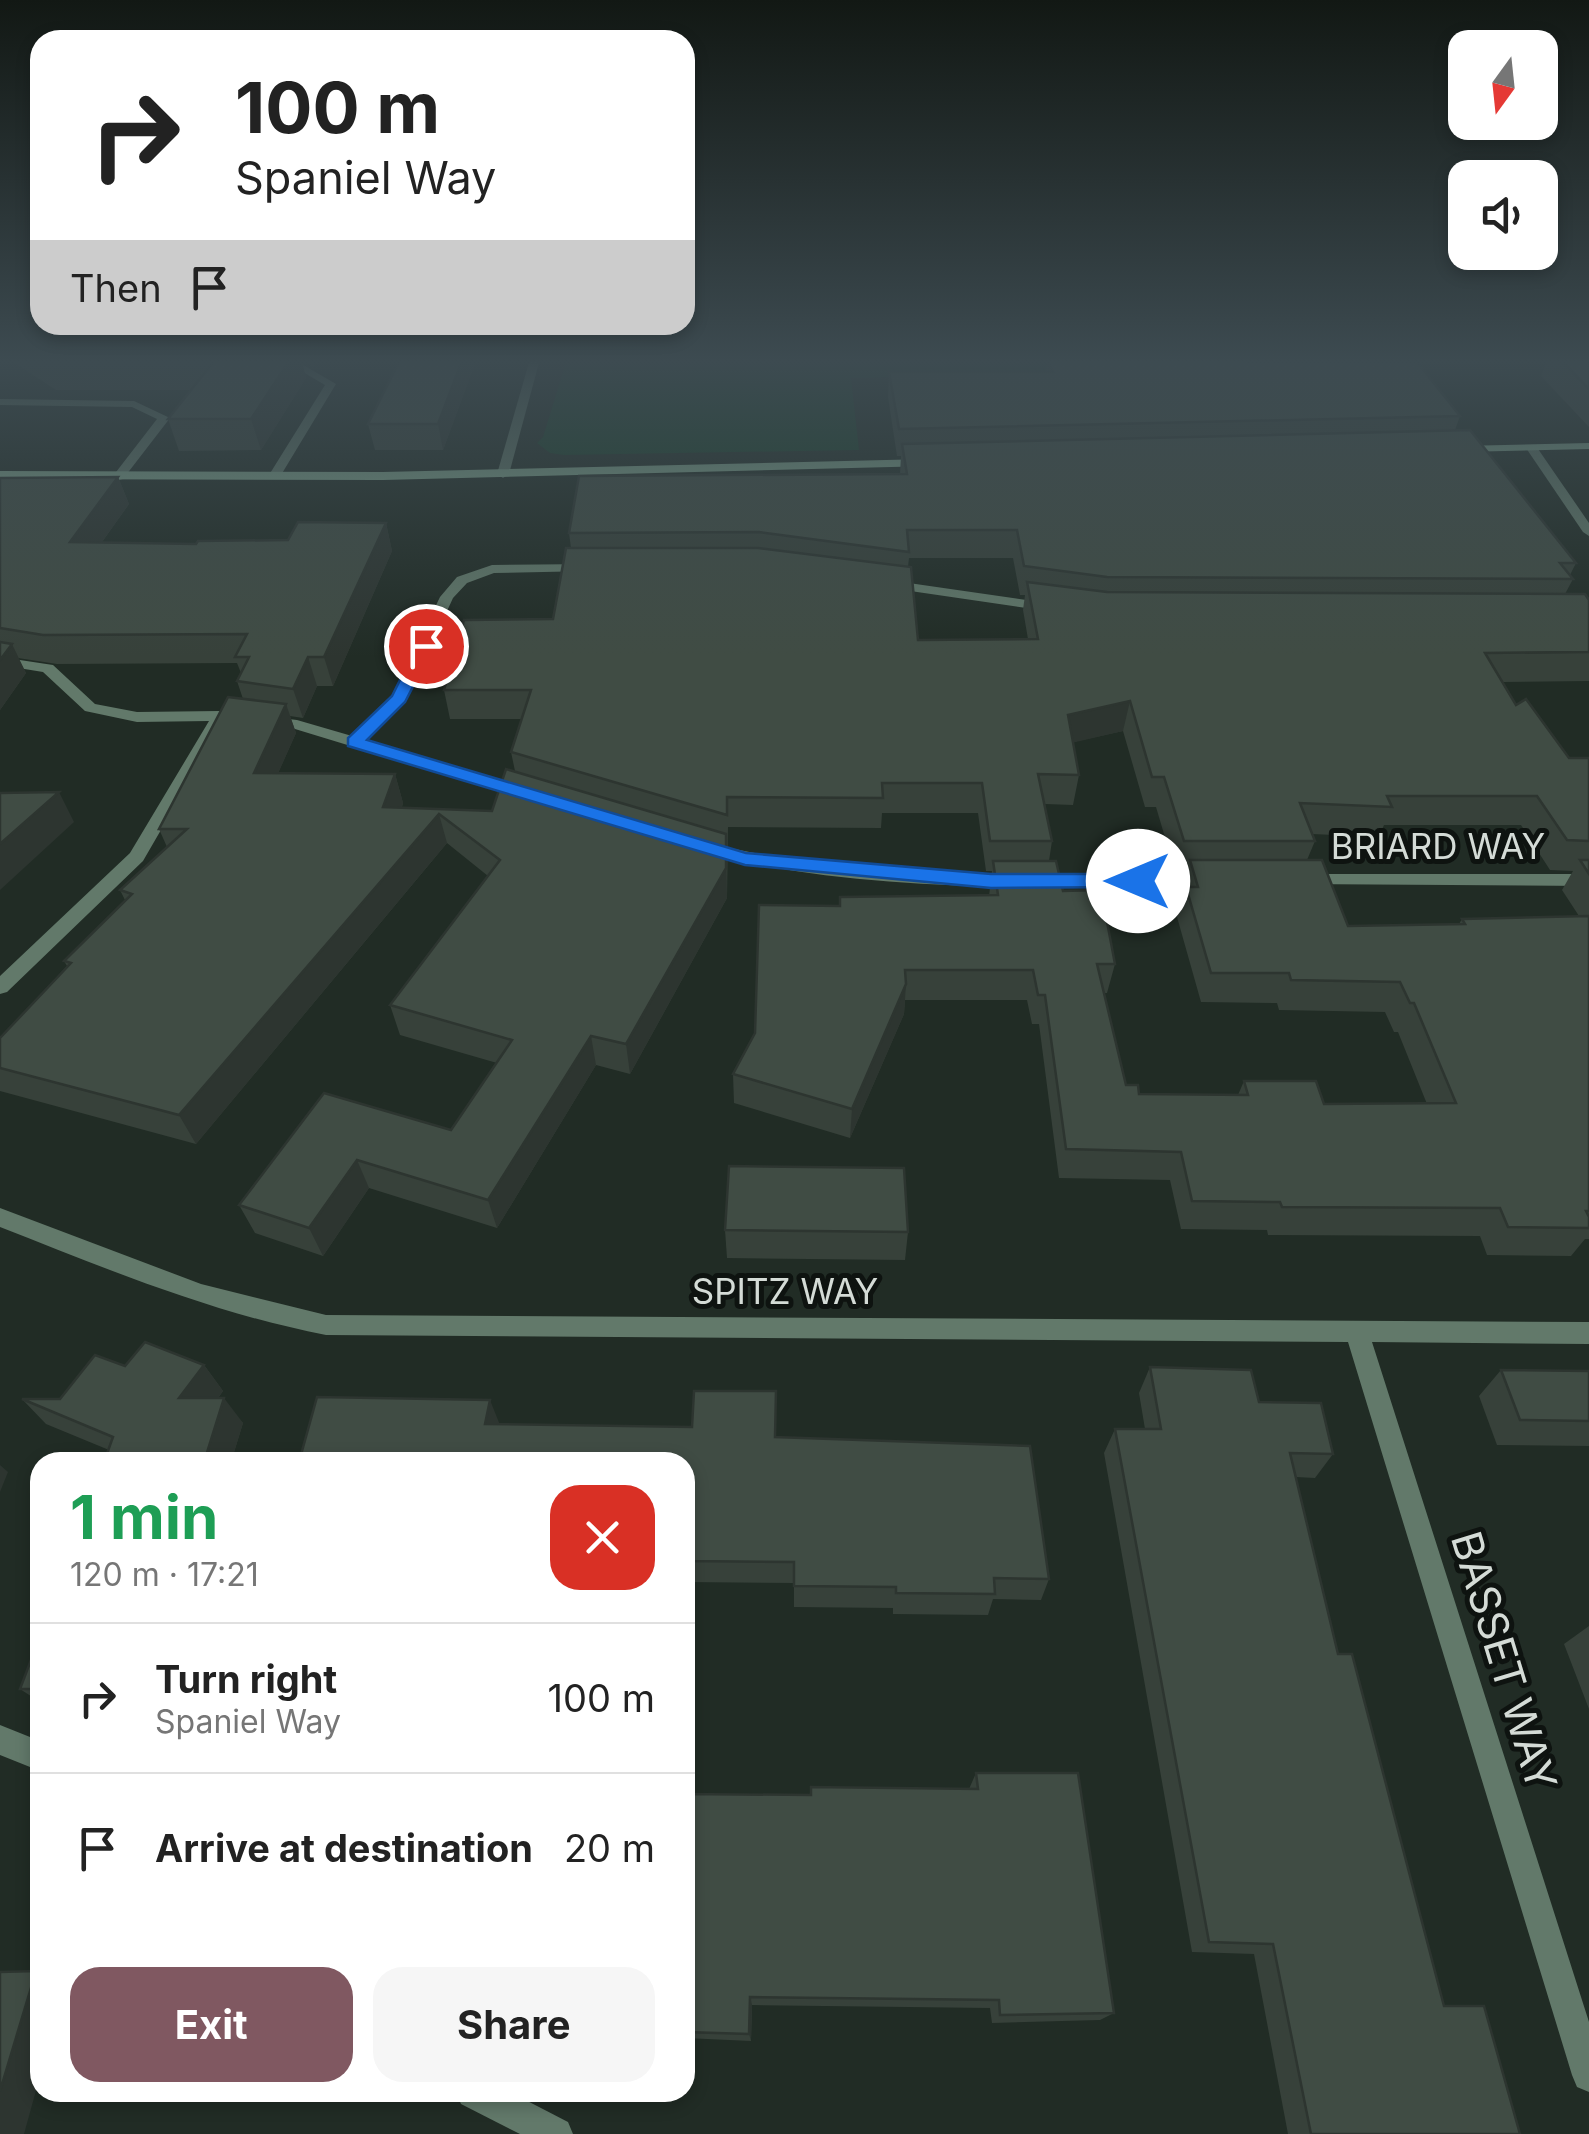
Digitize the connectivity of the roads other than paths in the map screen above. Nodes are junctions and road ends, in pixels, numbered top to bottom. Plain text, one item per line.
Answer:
1 (133, 459) edge
2 (285, 459) edge
3 (507, 459) edge
4 (1539, 459) edge
5 (941, 462) edge
6 (503, 474) junction
7 (275, 475) junction
8 (0, 476) edge
9 (119, 476) junction
10 (1589, 532) edge
11 (614, 567) edge
12 (869, 582) edge
13 (1067, 610) edge
14 (0, 660) edge
15 (219, 716) junction
16 (355, 742) junction
17 (546, 800) edge
18 (691, 843) edge
19 (1222, 880) edge
20 (1280, 880) edge
21 (1589, 880) edge
22 (0, 987) edge
23 (0, 1217) edge
24 (1356, 1330) junction
25 (1589, 1332) edge
26 (0, 1740) edge
27 (30, 1752) edge
28 (1589, 2075) edge
29 (493, 2102) edge
30 (556, 2134) edge

1 - 9 street
2 - 7 street
3 - 6 street
4 - 10 street
5 - 6 street
6 - 7 street
7 - 9 street
8 - 9 street
11 - 16 street
12 - 13 street
14 - 15 street
15 - 16 street
15 - 22 street
16 - 17 street
18 - 19 street
20 - 21 street, BRIARD WAY
23 - 24 street, SPITZ WAY
24 - 25 street, SPITZ WAY
24 - 28 street, BASSET WAY
26 - 27 street
29 - 30 street

